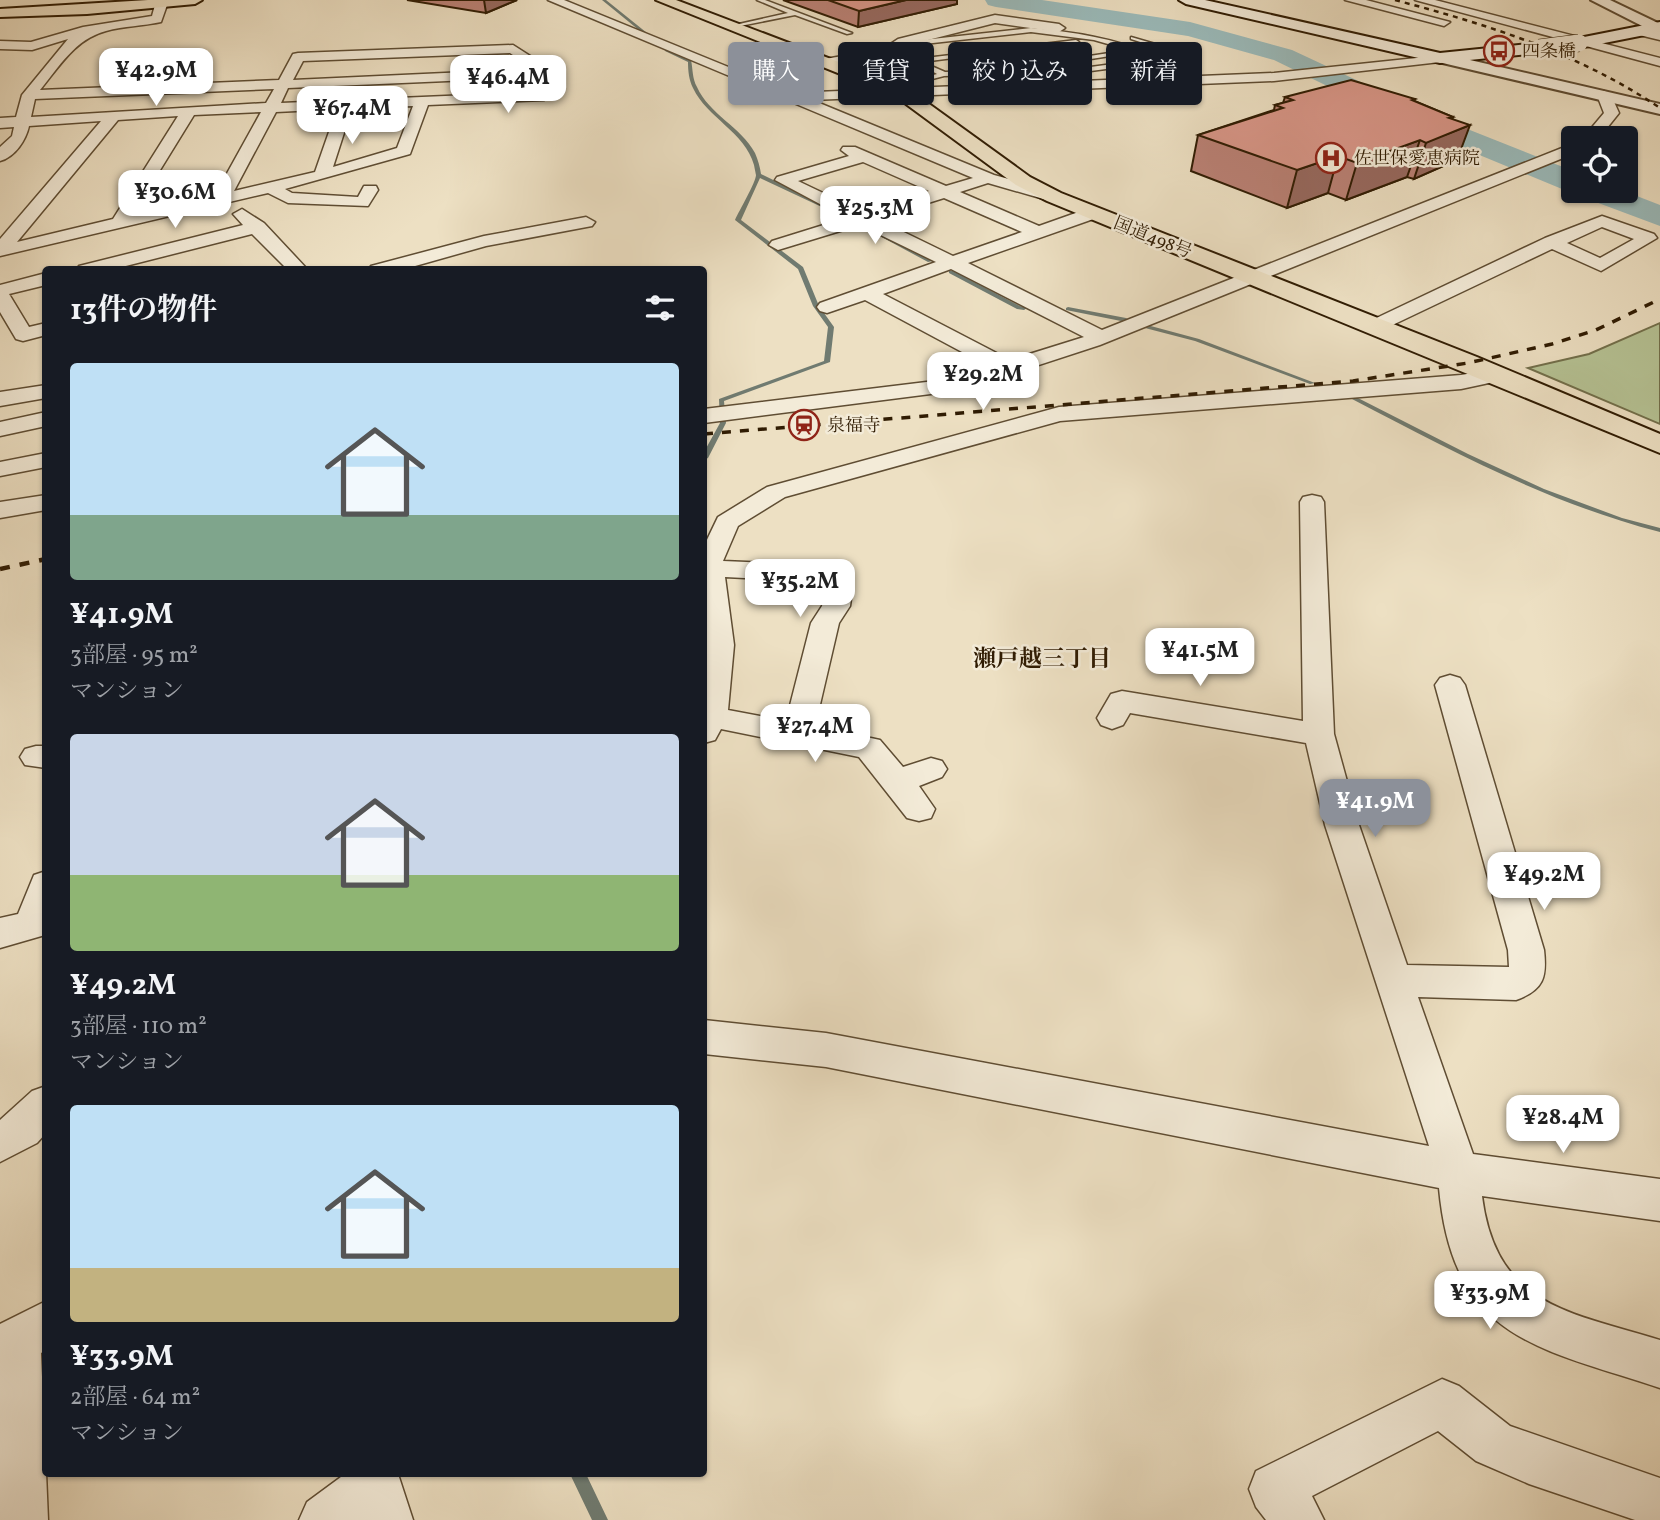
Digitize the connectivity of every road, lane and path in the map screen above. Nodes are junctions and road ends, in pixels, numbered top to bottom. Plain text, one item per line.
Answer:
1 (195, 0) edge
2 (554, 0) edge
3 (663, 0) edge
4 (760, 0) edge
5 (1186, 0) edge
6 (1352, 0) edge
7 (1421, 0) edge
8 (1469, 0) edge
9 (1598, 0) edge
10 (161, 5) junction
11 (1506, 8) dead end
12 (0, 13) edge
13 (795, 13) junction
14 (1462, 26) dead end
15 (732, 27) junction
16 (998, 28) junction
17 (1059, 28) dead end
18 (970, 30) dead end
19 (1014, 30) junction
20 (1654, 30) edge
21 (91, 31) junction
22 (982, 32) junction
23 (849, 33) edge
24 (1581, 37) junction
25 (1508, 38) dead end
26 (1097, 39) junction
27 (990, 41) joint
28 (923, 42) edge
29 (1007, 42) edge
30 (1033, 42) edge
31 (1088, 42) edge
32 (1108, 42) edge
33 (1145, 42) edge
34 (0, 45) edge
35 (935, 47) joint
36 (1539, 48) junction
37 (948, 51) edge
38 (1440, 58) junction
39 (57, 60) junction
40 (34, 62) dead end
41 (1660, 62) edge
42 (825, 63) junction
43 (838, 68) edge
44 (934, 70) edge
45 (728, 72) edge
46 (547, 73) junction
47 (944, 74) junction
48 (948, 74) edge
49 (934, 77) edge
50 (1202, 80) edge
51 (1106, 83) edge
52 (282, 85) junction
53 (934, 89) edge
54 (29, 95) junction
55 (1604, 96) junction
56 (422, 101) junction
57 (346, 105) junction
58 (810, 105) edge
59 (916, 105) edge
60 (271, 107) junction
61 (1660, 108) edge
62 (189, 111) junction
63 (114, 116) junction
64 (22, 120) junction
65 (0, 123) edge
66 (1601, 126) edge
67 (1561, 154) edge
68 (0, 156) edge
69 (322, 175) junction
70 (988, 178) junction
71 (271, 187) junction
72 (370, 190) dead end
73 (945, 192) junction
74 (1054, 197) junction
75 (222, 198) junction
76 (1093, 212) junction
77 (862, 218) junction
78 (586, 222) dead end
79 (118, 225) junction
80 (258, 227) junction
81 (1037, 232) junction
82 (1551, 242) dead end
83 (778, 245) dead end
84 (0, 251) edge
85 (950, 263) junction
86 (102, 266) edge
87 (295, 266) edge
88 (393, 266) edge
89 (1252, 276) junction
90 (42, 280) edge
91 (0, 293) edge
92 (866, 293) junction
93 (827, 307) dead end
94 (7, 322) edge
95 (1375, 326) junction
96 (42, 330) edge
97 (1100, 338) junction
98 (1009, 368) junction
99 (1494, 375) junction
100 (42, 392) edge
101 (0, 399) edge
102 (707, 416) edge
103 (42, 420) edge
104 (0, 429) edge
105 (1660, 444) edge
106 (42, 461) edge
107 (0, 468) edge
108 (1312, 502) dead end
109 (42, 503) edge
110 (0, 510) edge
111 (710, 568) junction
112 (1450, 685) dead end
113 (1122, 700) dead end
114 (708, 724) edge
115 (799, 734) junction
116 (1319, 734) junction
117 (931, 769) dead end
118 (897, 782) junction
119 (919, 809) dead end
120 (42, 897) edge
121 (0, 933) edge
122 (1394, 980) junction
123 (707, 1037) edge
124 (42, 1108) edge
125 (0, 1142) edge
126 (1458, 1172) junction
127 (1660, 1200) edge
128 (21, 1338) edge
129 (1660, 1364) edge
130 (378, 1492) edge
131 (1660, 1503) edge
132 (22, 1520) edge
133 (324, 1520) edge
134 (1298, 1520) edge

1 - 10 highway
2 - 45 street
3 - 15 highway, 国道498号
4 - 13 lane
5 - 38 main road
6 - 14 street
7 - 24 street
8 - 11 street
9 - 20 main road
10 - 12 highway
10 - 21 street
13 - 15 lane
13 - 23 lane
15 - 42 highway, 国道498号
16 - 19 lane
16 - 22 lane
16 - 29 lane
17 - 42 street
18 - 22 lane
19 - 26 lane
19 - 30 lane
20 - 24 main road
21 - 34 street
21 - 39 street
22 - 27 lane
22 - 28 lane
24 - 36 main road, bridge
24 - 41 street
25 - 36 street
26 - 31 lane
26 - 32 lane
26 - 33 lane
27 - 35 lane
35 - 37 lane
36 - 38 main road
38 - 50 street
38 - 55 main road
39 - 40 street
39 - 54 street
42 - 43 highway, 国道498号
44 - 47 lane
46 - 52 street
46 - 52 street
46 - 56 street
47 - 48 lane
47 - 49 lane
51 - 53 street
52 - 54 street
52 - 60 street
54 - 64 street
55 - 61 main road
55 - 66 street
56 - 57 street
56 - 69 street
57 - 60 street
57 - 69 street
58 - 70 street
59 - 74 highway, 国道498号
60 - 62 street
60 - 75 street
62 - 63 street
62 - 79 street
63 - 64 street
63 - 84 street
64 - 65 street
64 - 68 street
67 - 89 street
69 - 71 street
70 - 73 street
70 - 74 street
71 - 72 street
71 - 75 street
73 - 77 street
73 - 77 street
73 - 81 street
74 - 76 highway, 国道498号
75 - 79 street
75 - 80 street
76 - 81 street
76 - 89 highway, 国道498号
77 - 83 street
77 - 85 street
78 - 88 street
79 - 84 street
80 - 86 street
80 - 87 street
81 - 85 street
82 - 95 street
85 - 92 street
85 - 97 street
89 - 95 highway, 国道498号
89 - 97 street
90 - 91 street
91 - 94 street
92 - 93 street
92 - 98 street
94 - 96 street
95 - 99 highway, 国道498号
97 - 98 street
98 - 102 street
99 - 105 highway, 国道498号
99 - 111 street
100 - 101 street
103 - 104 street
106 - 107 street
108 - 116 street
109 - 110 street
111 - 114 street
111 - 115 street
112 - 122 street
113 - 116 street
114 - 115 street
115 - 118 street
116 - 122 street
117 - 118 street
118 - 119 street
120 - 121 street
122 - 126 street
123 - 126 street
124 - 125 street
126 - 127 street
126 - 129 street
128 - 132 street
130 - 133 street
131 - 134 street

